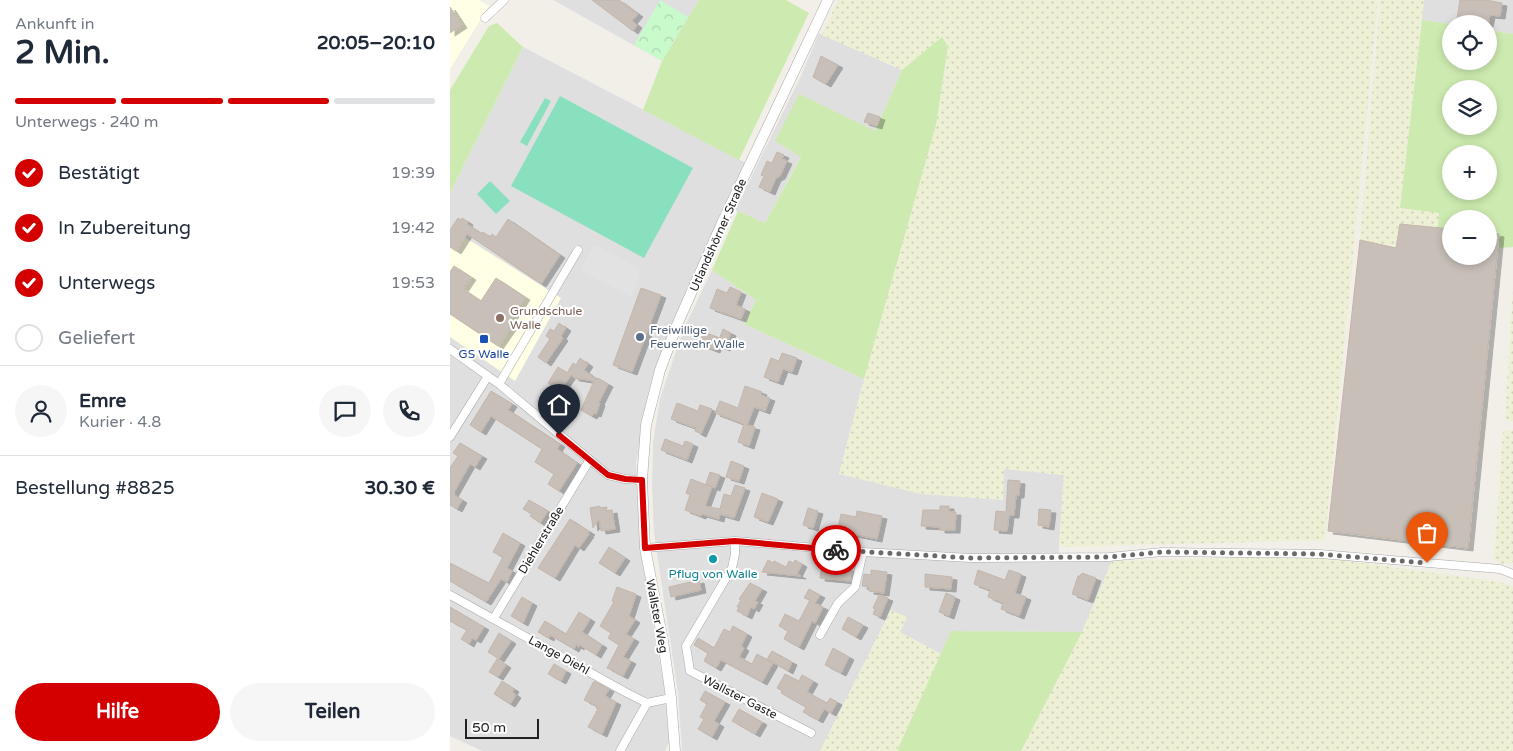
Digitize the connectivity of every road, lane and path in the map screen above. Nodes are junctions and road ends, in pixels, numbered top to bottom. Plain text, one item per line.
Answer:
1 (504, 0) edge
2 (828, 0) edge
3 (485, 18) dead end
4 (578, 250) dead end
5 (450, 349) edge
6 (488, 376) junction
7 (499, 384) junction
8 (450, 437) edge
9 (589, 461) junction
10 (642, 480) junction
11 (735, 541) junction
12 (645, 548) junction
13 (863, 552) junction
14 (1513, 565) edge
15 (1500, 568) junction
16 (1513, 574) edge
17 (450, 595) edge
18 (494, 618) junction
19 (820, 635) dead end
20 (671, 698) junction
21 (647, 703) junction
22 (811, 733) dead end
23 (620, 751) edge
24 (675, 751) edge

1 - 3 street
2 - 10 street, Utlandshörner Straße
4 - 7 street
5 - 6 street
6 - 7 street
6 - 8 street
7 - 9 street
9 - 10 street
9 - 18 street, Diehlerstraße
10 - 12 street, Wallster Weg
11 - 12 street
11 - 13 street
11 - 22 street, Wallster Gaste
12 - 20 street, Wallster Weg
13 - 15 street
13 - 19 street
14 - 15 street
15 - 16 street
17 - 18 street, Lange Diehl
18 - 21 street, Lange Diehl
20 - 21 street
20 - 24 street, Wallster Weg
21 - 23 street

